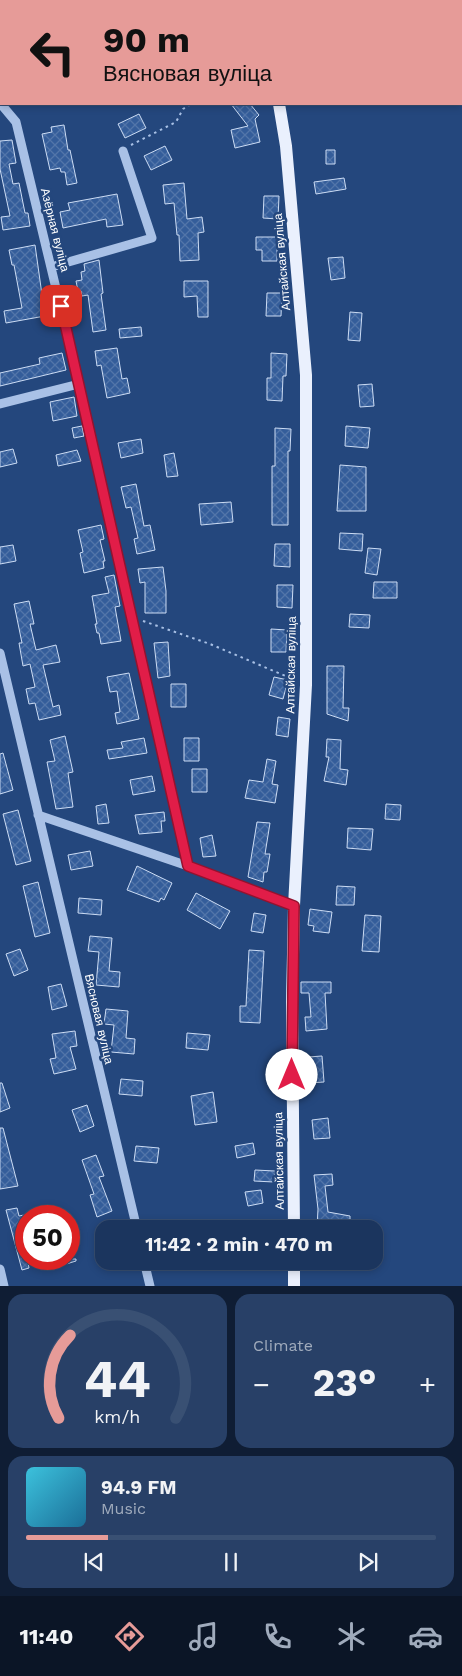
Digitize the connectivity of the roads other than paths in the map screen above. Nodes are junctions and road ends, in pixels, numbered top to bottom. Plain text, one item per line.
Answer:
1 (2, 105) edge
2 (279, 105) edge
3 (123, 151) road end
4 (51, 267) junction
5 (79, 384) junction
6 (0, 404) edge
7 (0, 653) edge
8 (38, 814) junction
9 (188, 866) junction
10 (294, 906) junction
11 (135, 1220) edge
12 (294, 1220) edge
13 (0, 1269) edge
14 (146, 1270) edge
15 (294, 1270) edge
16 (4, 1286) edge
17 (150, 1286) edge
18 (294, 1286) edge

1 - 4 street, Азёрная вуліца
2 - 10 main road, Алтайская вуліца
3 - 4 street
4 - 5 street, Азёрная вуліца
5 - 6 street
5 - 9 street, Азёрная вуліца
7 - 8 street, Вясновая вуліца
8 - 9 street
8 - 11 street, Вясновая вуліца
9 - 10 street
10 - 12 main road, Алтайская вуліца
13 - 16 street
14 - 17 street
15 - 18 main road

